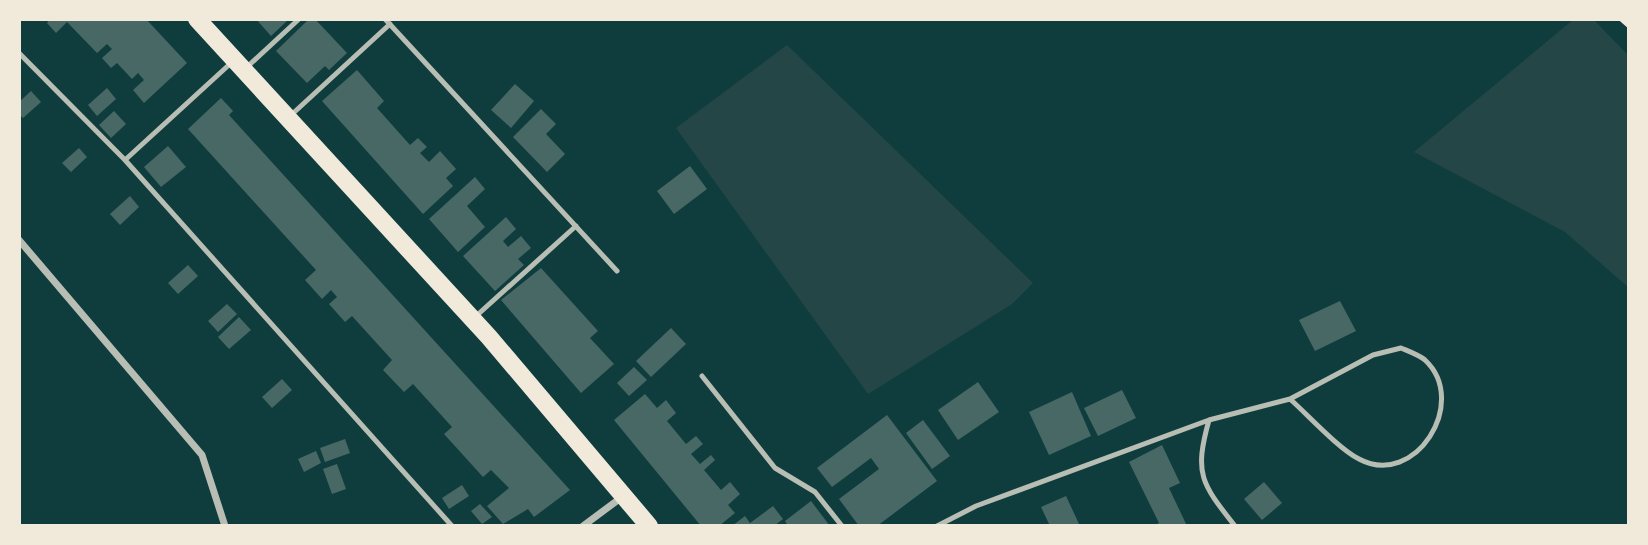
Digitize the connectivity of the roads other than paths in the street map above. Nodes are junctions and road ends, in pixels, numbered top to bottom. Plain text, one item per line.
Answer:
1 (197, 19) edge
2 (299, 19) edge
3 (387, 22) edge
4 (19, 53) edge
5 (239, 65) junction
6 (288, 118) junction
7 (125, 160) junction
8 (576, 226) junction
9 (19, 240) edge
10 (617, 271) dead end
11 (472, 319) junction
12 (702, 376) dead end
13 (1290, 399) junction
14 (1209, 420) junction
15 (624, 495) junction
16 (225, 526) edge
17 (452, 526) edge
18 (583, 526) edge
19 (649, 526) edge
20 (842, 526) edge
21 (937, 526) edge
22 (1235, 526) edge

1 - 5 main road
2 - 5 lane
3 - 6 lane
3 - 8 lane
4 - 7 lane
5 - 6 main road
5 - 7 lane
6 - 11 main road
7 - 17 lane
8 - 10 lane
8 - 11 lane
9 - 16 street
11 - 15 main road
12 - 20 lane
13 - 13 lane
13 - 14 lane
14 - 21 lane
14 - 22 lane
15 - 18 street
15 - 19 main road

